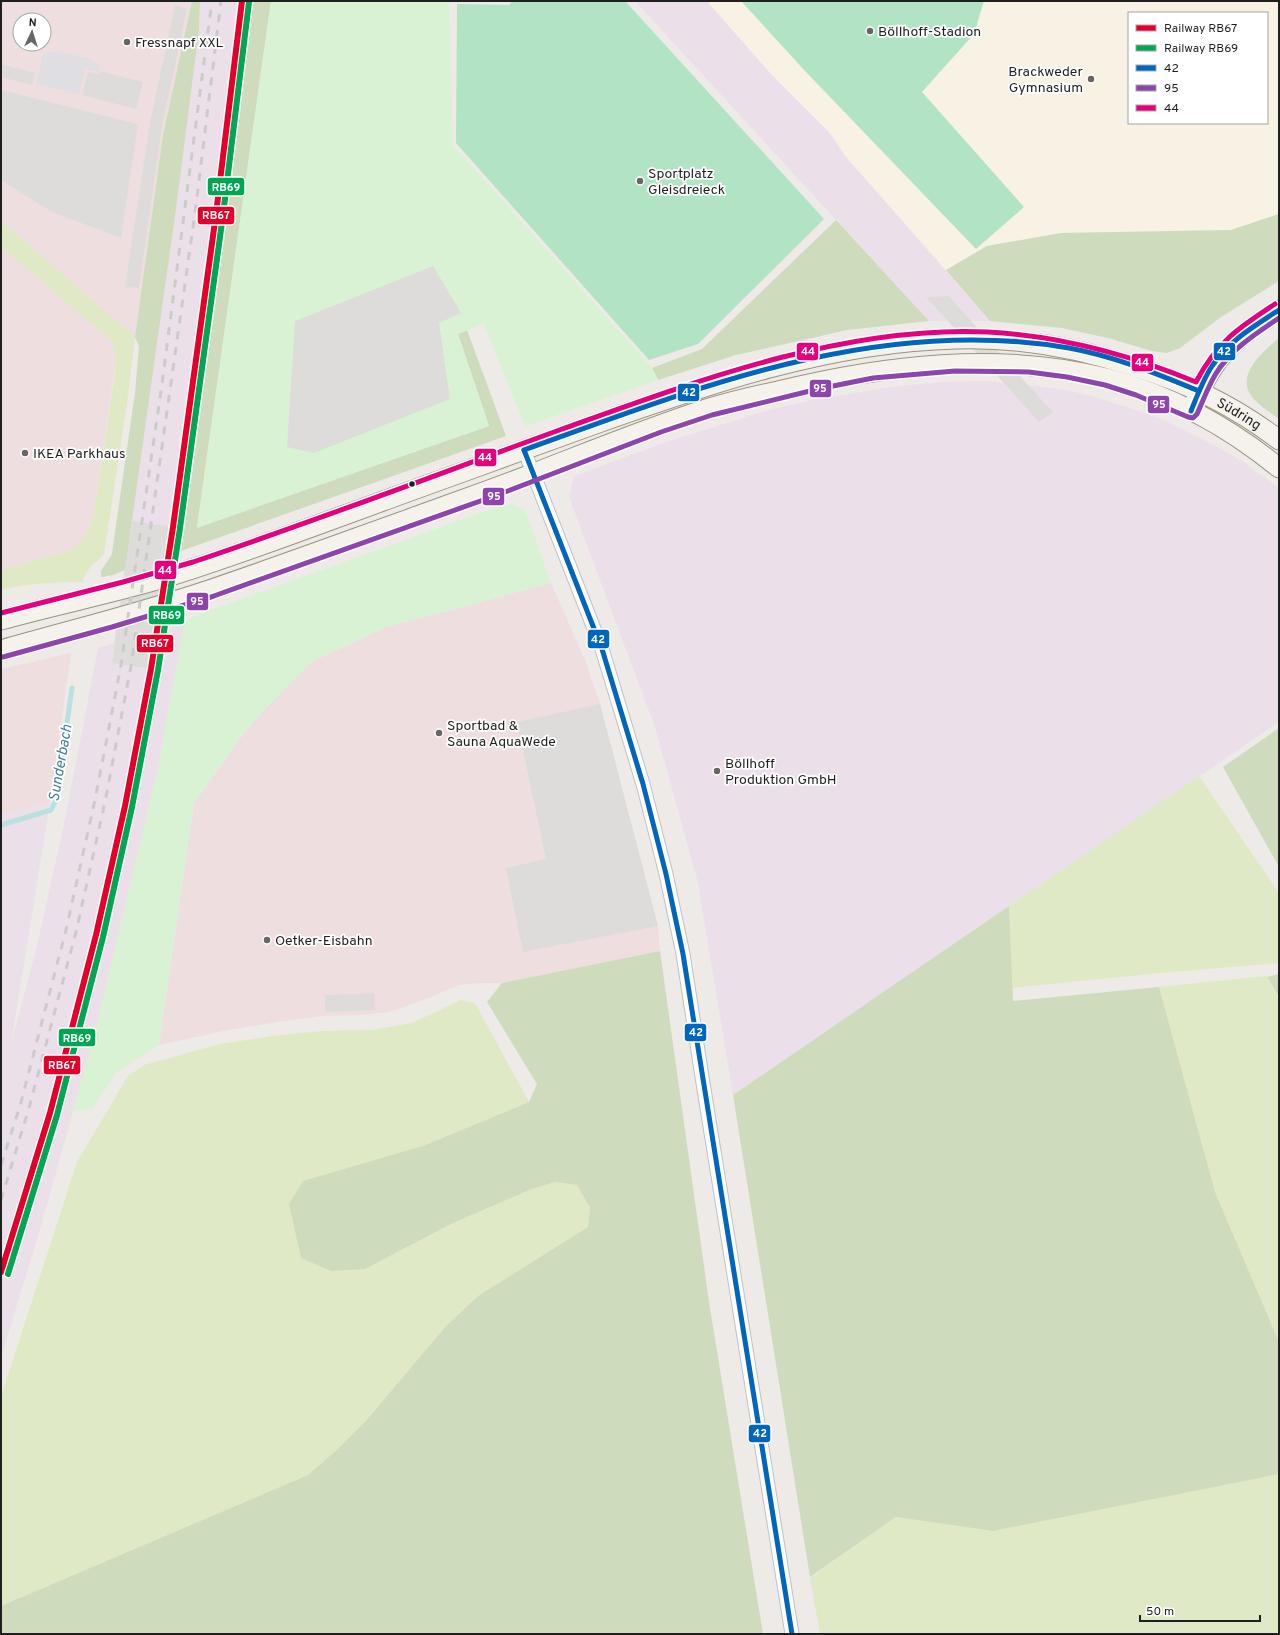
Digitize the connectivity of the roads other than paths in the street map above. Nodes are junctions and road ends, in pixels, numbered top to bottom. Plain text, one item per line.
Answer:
1 (1279, 310) edge
2 (1199, 391) junction
3 (1191, 410) junction
4 (1279, 440) edge
5 (524, 450) junction
6 (1279, 468) edge
7 (533, 473) junction
8 (1, 620) edge
9 (1, 650) edge
10 (792, 1634) edge

1 - 2 main road
2 - 3 main road
2 - 4 main road, Südring
2 - 5 main road, Südring
3 - 6 main road, Südring
3 - 7 main road, Südring
5 - 7 street
5 - 8 main road, Südring
7 - 9 main road, Südring
7 - 10 street

